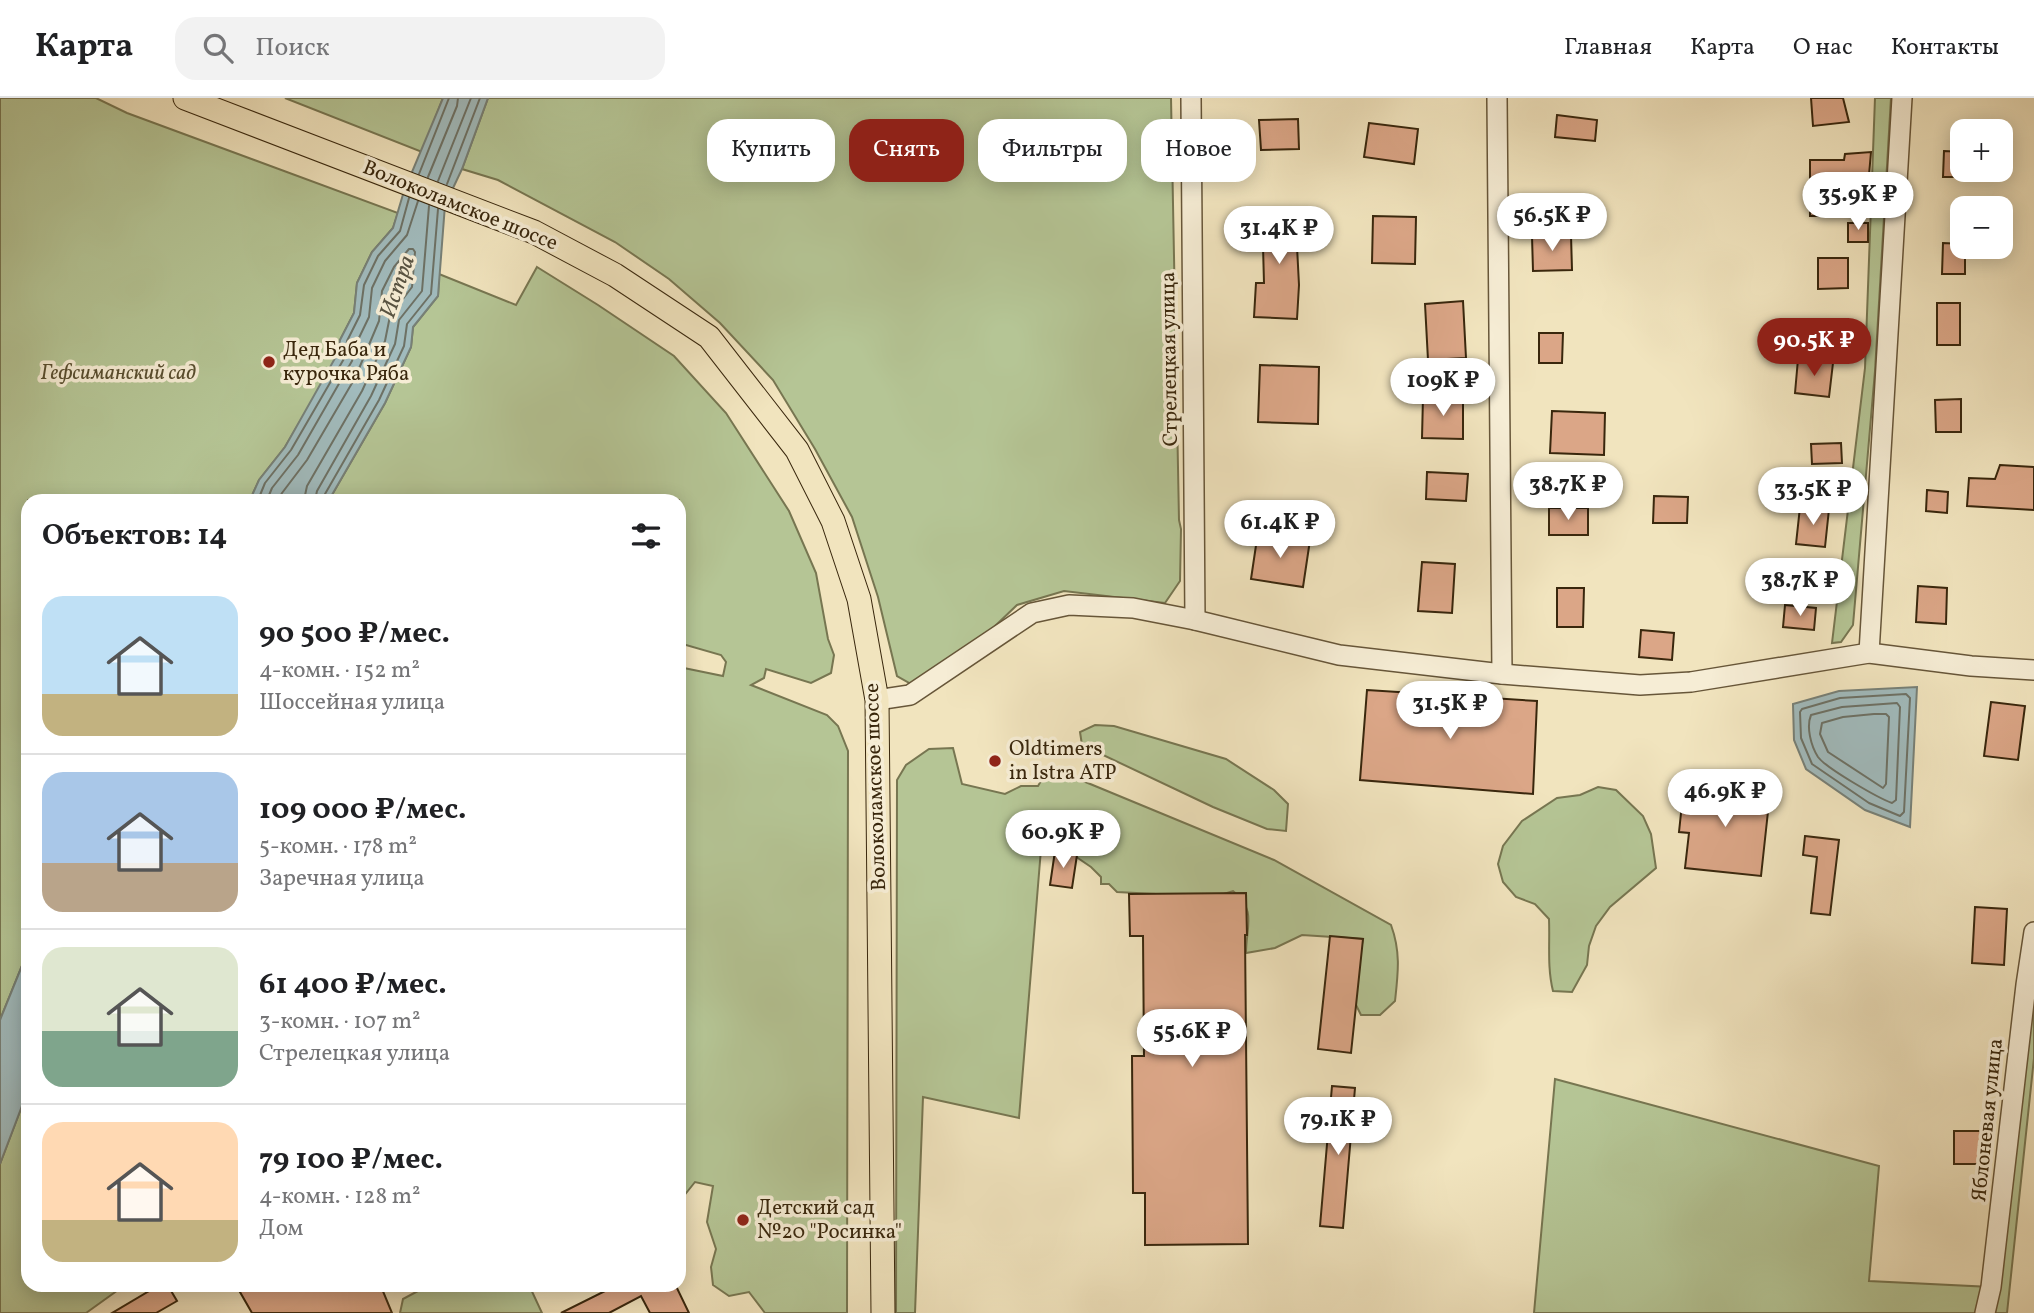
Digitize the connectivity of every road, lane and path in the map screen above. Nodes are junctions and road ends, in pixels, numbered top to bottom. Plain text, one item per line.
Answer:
1 (184, 98) edge
2 (1191, 98) edge
3 (1497, 98) edge
4 (1902, 98) edge
5 (1195, 620) junction
6 (1869, 653) junction
7 (2034, 670) edge
8 (1502, 674) junction
9 (877, 701) junction
10 (2034, 932) edge
11 (883, 1313) edge
12 (1985, 1313) edge

1 - 9 main road, Волоколамское шоссе
2 - 5 street, Стрелецкая улица
3 - 8 street
4 - 6 street
5 - 8 street
5 - 9 street
6 - 7 street
6 - 8 street
9 - 11 main road, Волоколамское шоссе
10 - 12 street, Яблоневая улица

